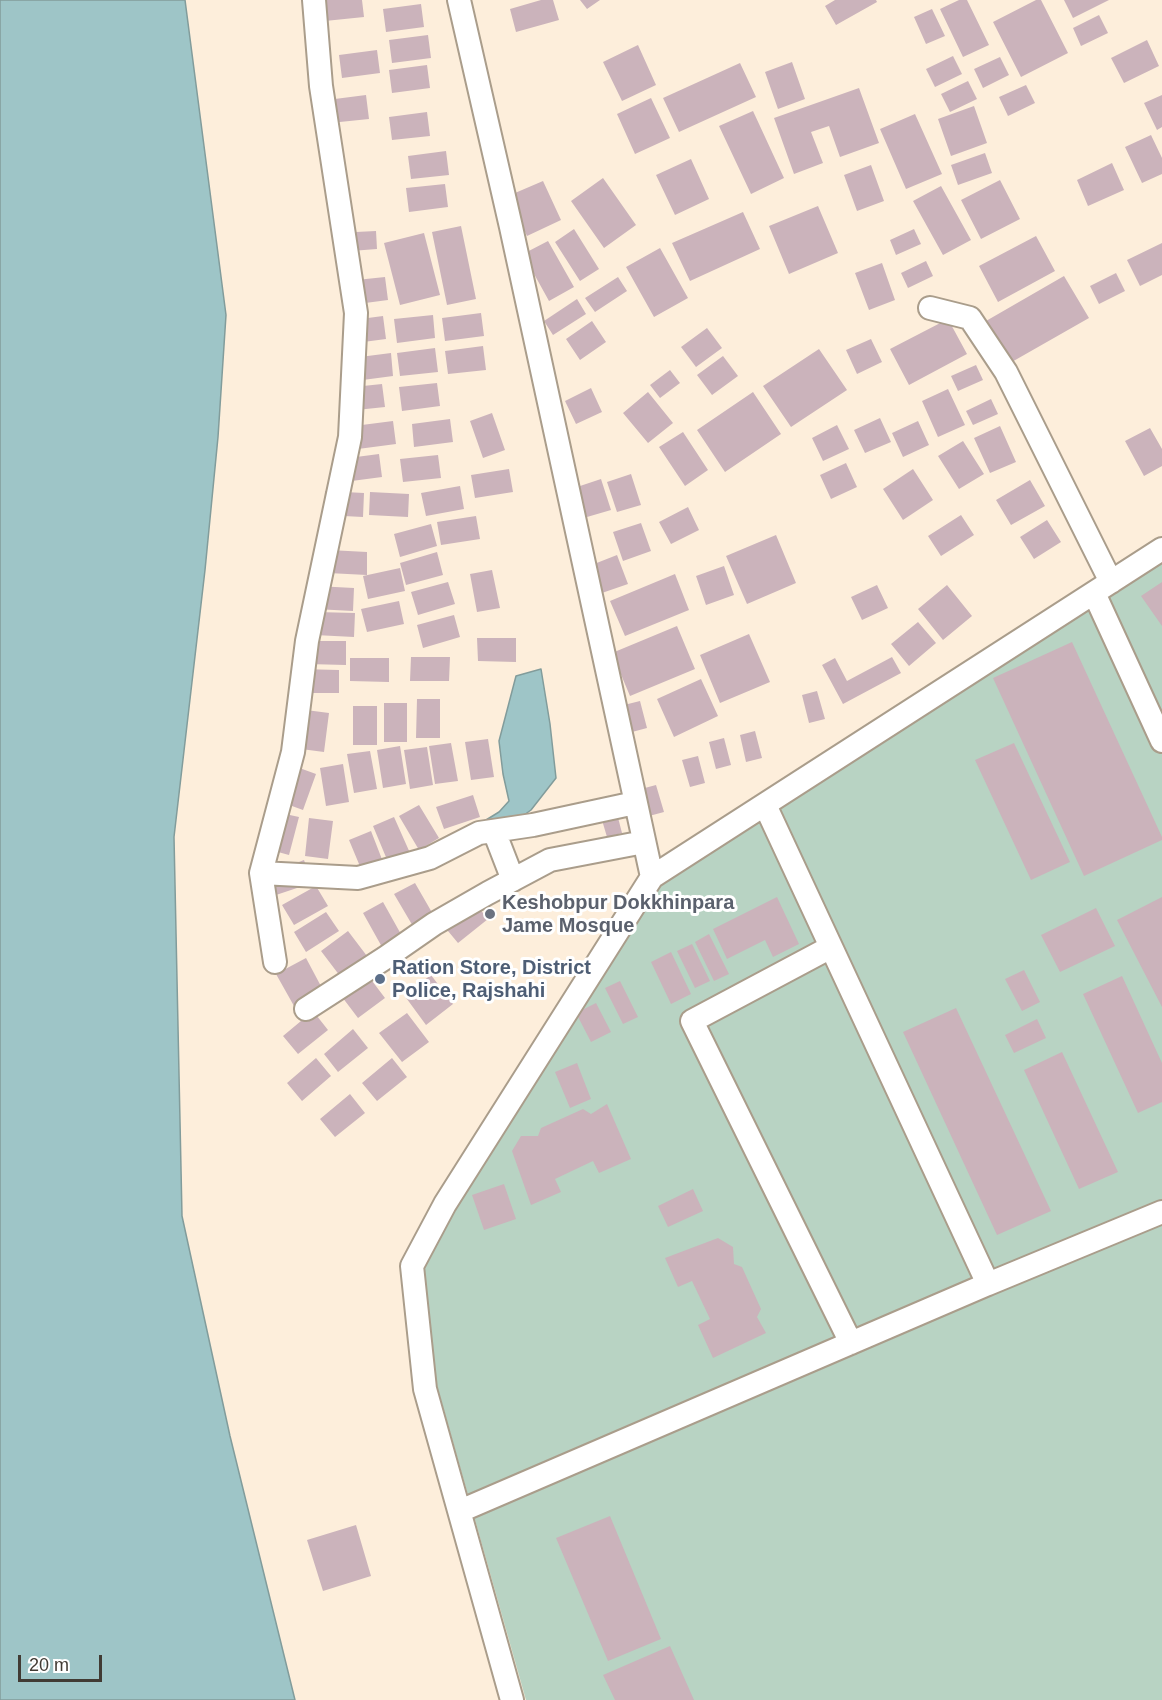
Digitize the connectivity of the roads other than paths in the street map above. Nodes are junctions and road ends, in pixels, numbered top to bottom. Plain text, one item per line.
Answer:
1 (314, 0) edge
2 (459, 0) edge
3 (930, 308) dead end
4 (1162, 549) edge
5 (1102, 587) junction
6 (1162, 741) edge
7 (636, 803) junction
8 (765, 805) junction
9 (494, 831) junction
10 (644, 842) junction
11 (261, 873) junction
12 (652, 877) junction
13 (513, 880) junction
14 (831, 947) junction
15 (276, 962) dead end
16 (306, 1009) dead end
17 (1162, 1212) edge
18 (988, 1284) junction
19 (851, 1343) junction
20 (460, 1511) junction
21 (512, 1700) edge

1 - 11 street
2 - 7 street
3 - 5 street
4 - 5 street
5 - 6 street
5 - 8 street
7 - 9 street
7 - 10 street
8 - 12 street
8 - 14 street
9 - 11 street
9 - 13 street
10 - 12 street
10 - 13 street
11 - 15 street
12 - 20 street
13 - 16 street
14 - 18 street
14 - 19 street
17 - 18 street
18 - 19 street
19 - 20 street
20 - 21 street

